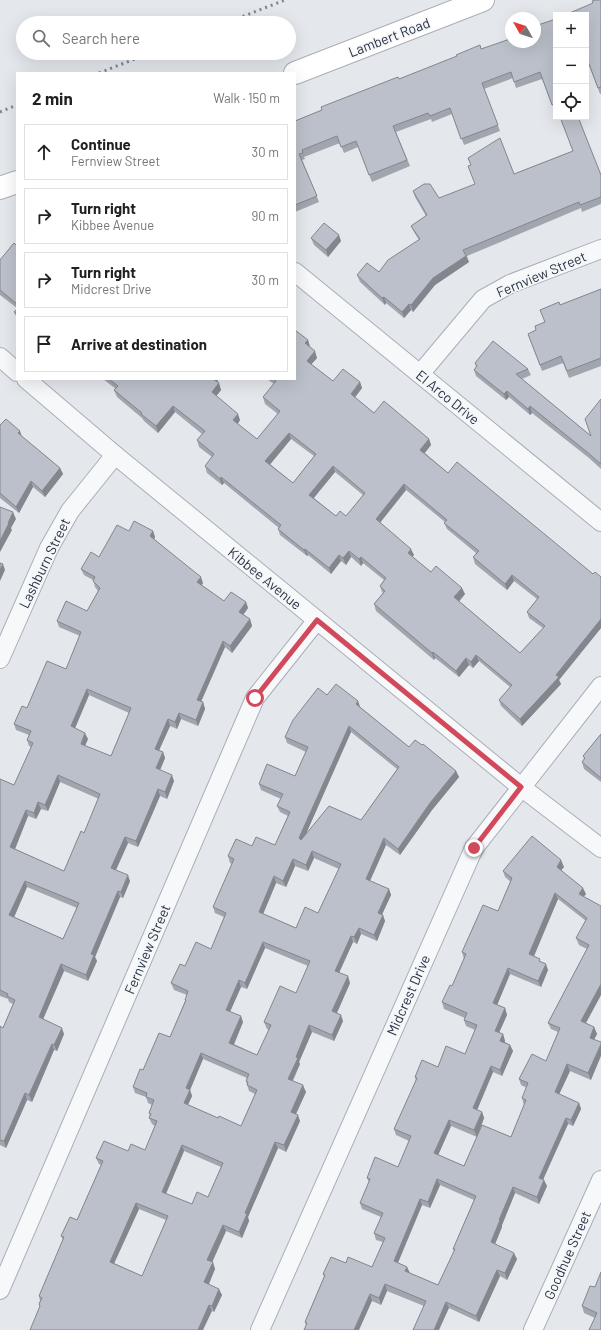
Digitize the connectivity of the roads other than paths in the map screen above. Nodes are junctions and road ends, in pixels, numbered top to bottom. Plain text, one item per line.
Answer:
1 (483, 0) edge
2 (296, 73) edge
3 (16, 182) edge
4 (0, 188) edge
5 (601, 248) edge
6 (296, 273) edge
7 (0, 357) edge
8 (16, 371) edge
9 (420, 374) junction
10 (27, 380) edge
11 (115, 455) junction
12 (601, 522) edge
13 (317, 620) junction
14 (1, 654) edge
15 (601, 686) edge
16 (521, 787) junction
17 (601, 848) edge
18 (601, 1180) edge
19 (0, 1290) edge
20 (260, 1330) edge
21 (533, 1330) edge

1 - 2 main road, Lambert Road
3 - 4 main road
5 - 9 street, Fernview Street
6 - 9 street, El Arco Drive
7 - 8 street
9 - 12 street, El Arco Drive
10 - 11 street, Kibbee Avenue
11 - 13 street, Kibbee Avenue
11 - 14 street, Lashburn Street
13 - 16 street, Kibbee Avenue
13 - 19 street, Fernview Street
15 - 16 street, Midcrest Drive
16 - 17 street, Kibbee Avenue
16 - 20 street, Midcrest Drive
18 - 21 street, Goodhue Street

